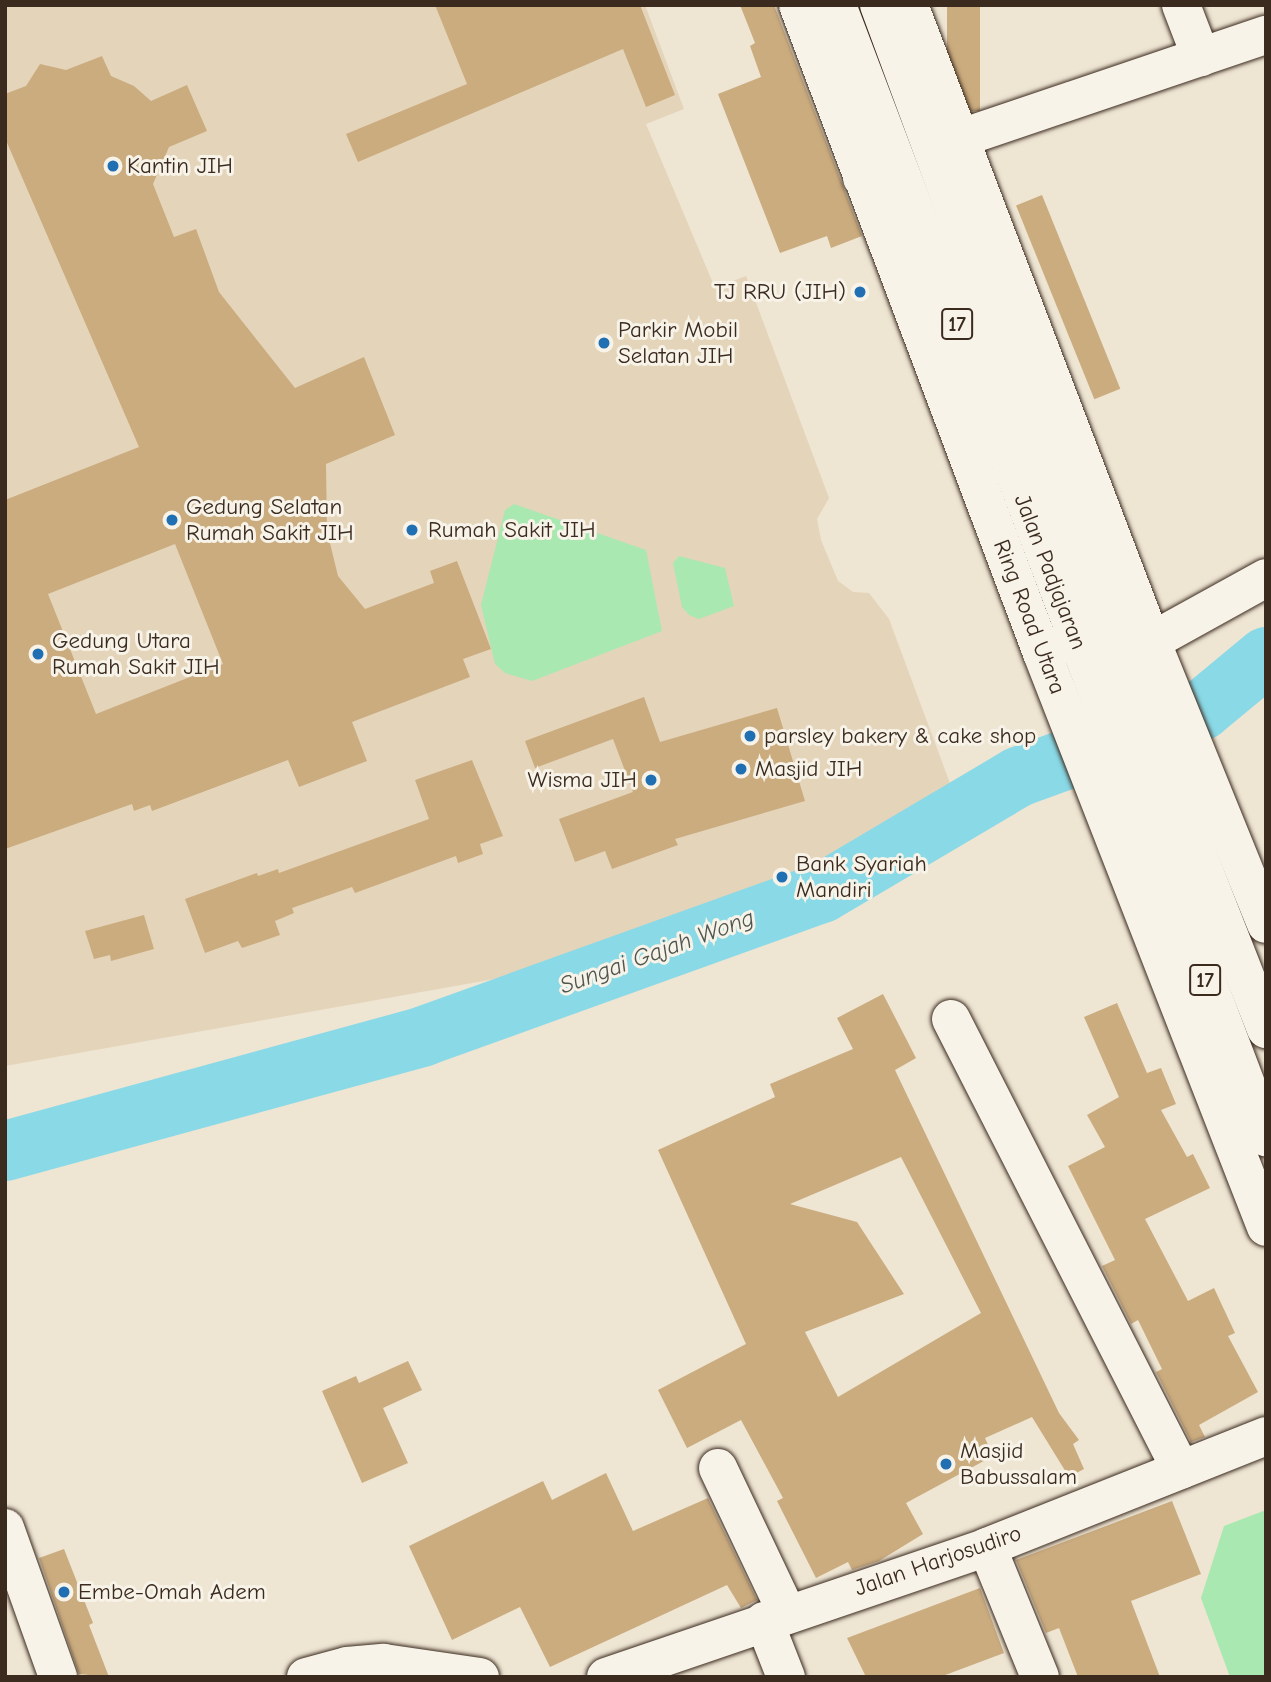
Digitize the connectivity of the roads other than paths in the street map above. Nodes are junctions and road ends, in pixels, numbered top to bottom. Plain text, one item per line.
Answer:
1 (798, 5) edge
2 (837, 5) edge
3 (879, 5) edge
4 (909, 5) edge
5 (1181, 5) edge
6 (1266, 36) edge
7 (1201, 57) junction
8 (946, 143) junction
9 (880, 172) junction
10 (1266, 578) edge
11 (1153, 644) junction
12 (1072, 648) junction
13 (1133, 836) junction
14 (1266, 924) edge
15 (951, 1019) dead end
16 (1266, 1028) edge
17 (1266, 1136) edge
18 (1266, 1227) edge
19 (1266, 1436) edge
20 (718, 1468) dead end
21 (1181, 1470) junction
22 (5, 1528) edge
23 (987, 1547) junction
24 (776, 1617) junction
25 (58, 1677) edge
26 (306, 1677) edge
27 (480, 1677) edge
28 (606, 1677) edge
29 (786, 1677) edge
30 (1040, 1677) edge

1 - 9 main road
2 - 9 main road, Jalan Padjajaran / 17
3 - 8 main road, Jalan Padjajaran / 17
4 - 8 main road
5 - 7 main road
6 - 7 main road
7 - 8 main road
8 - 11 main road
8 - 12 main road, Jalan Padjajaran / 17
9 - 12 main road, Jalan Padjajaran / 17
10 - 11 main road
11 - 14 main road
12 - 13 main road, Jalan Padjajaran / 17
12 - 16 main road, Jalan Padjajaran / 17
13 - 17 main road, Jalan Padjajaran / 17
13 - 18 main road
15 - 21 main road
19 - 21 main road, Jalan Harjosudiro
20 - 24 main road
21 - 23 main road, Jalan Harjosudiro
22 - 25 main road
23 - 24 main road, Jalan Harjosudiro
23 - 30 main road
24 - 28 main road, Jalan Harjosudiro
24 - 29 main road
26 - 27 main road

